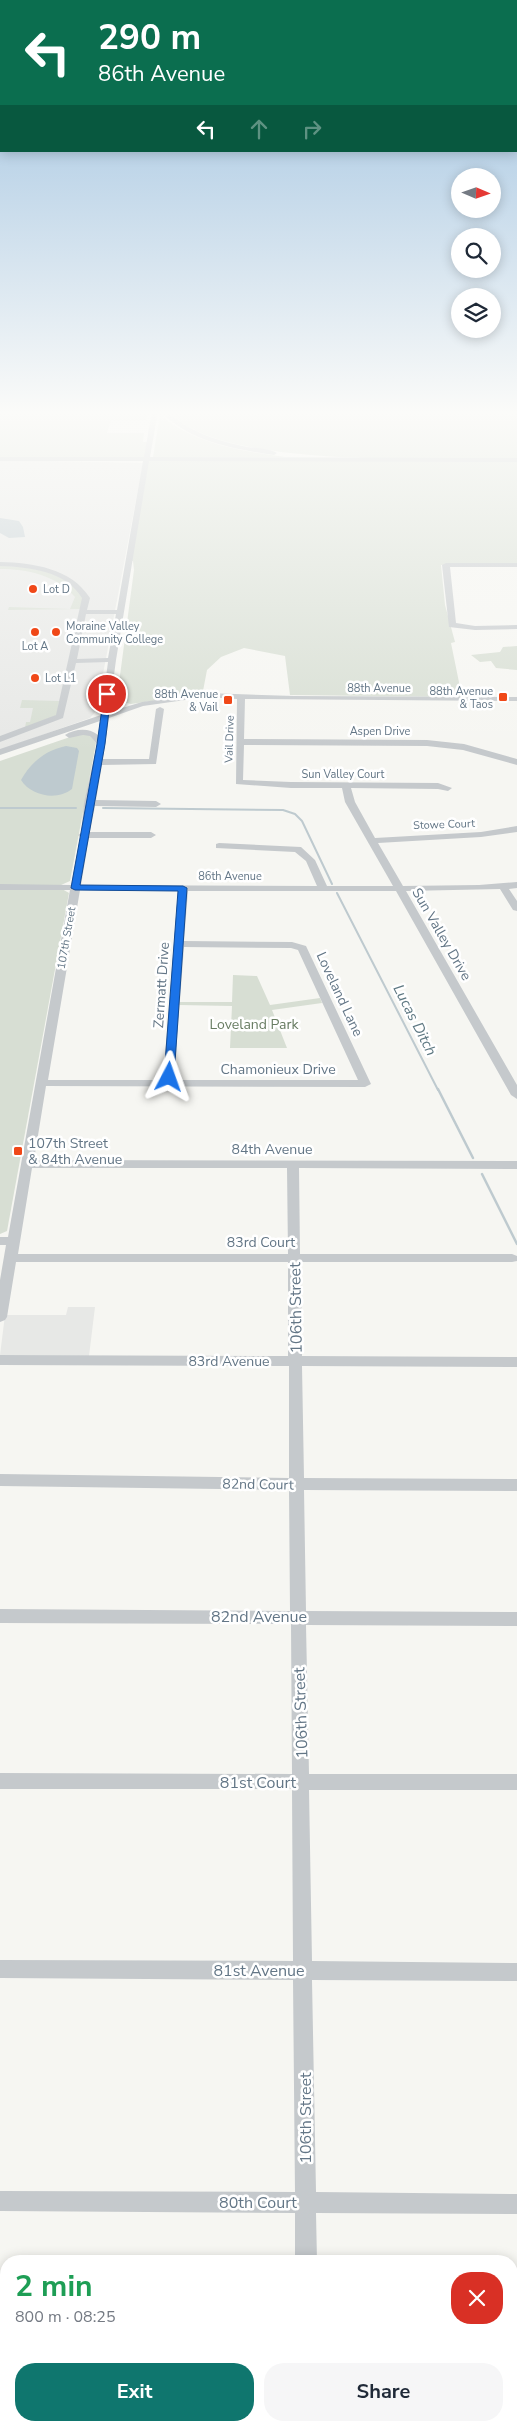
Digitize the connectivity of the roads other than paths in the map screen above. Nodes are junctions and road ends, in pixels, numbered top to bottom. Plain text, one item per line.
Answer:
1 (136, 524) edge
2 (0, 564) edge
3 (517, 565) edge
4 (84, 612) junction
5 (121, 612) junction
6 (517, 627) edge
7 (72, 660) junction
8 (112, 660) junction
9 (107, 694) junction
10 (241, 696) junction
11 (517, 699) edge
12 (142, 704) junction
13 (160, 709) dead end
14 (104, 719) junction
15 (64, 736) junction
16 (0, 739) edge
17 (241, 742) junction
18 (101, 744) junction
19 (0, 752) edge
20 (0, 759) edge
21 (515, 759) edge
22 (97, 762) junction
23 (239, 782) joint
24 (346, 786) junction
25 (448, 788) dead end
26 (89, 803) junction
27 (156, 804) dead end
28 (517, 829) edge
29 (83, 835) junction
30 (151, 835) dead end
31 (372, 841) junction
32 (219, 846) dead end
33 (517, 885) edge
34 (0, 887) edge
35 (503, 887) junction
36 (75, 888) junction
37 (183, 888) junction
38 (400, 888) junction
39 (323, 889) junction
40 (517, 908) edge
41 (178, 944) junction
42 (41, 1083) junction
43 (168, 1083) junction
44 (365, 1084) joint
45 (514, 1084) edge
46 (517, 1095) edge
47 (27, 1164) junction
48 (293, 1164) junction
49 (517, 1165) edge
50 (7, 1241) edge
51 (294, 1256) junction
52 (10, 1258) junction
53 (512, 1258) dead end
54 (0, 1317) edge
55 (0, 1360) edge
56 (296, 1361) junction
57 (517, 1362) edge
58 (0, 1480) edge
59 (296, 1484) junction
60 (517, 1485) edge
61 (0, 1616) edge
62 (297, 1616) junction
63 (517, 1619) edge
64 (0, 1780) edge
65 (302, 1782) junction
66 (517, 1782) edge
67 (0, 1969) edge
68 (304, 1970) junction
69 (517, 1972) edge
70 (0, 2201) edge
71 (306, 2203) junction
72 (517, 2204) edge
73 (306, 2255) edge

1 - 5 street, 107th Street
2 - 4 street
3 - 6 street
4 - 5 street
4 - 7 street
5 - 8 street, 107th Street
7 - 8 street
7 - 16 street
8 - 9 street, 107th Street
9 - 12 street
9 - 14 street, 107th Street
10 - 11 street, 88th Avenue
10 - 12 street, 88th Avenue
10 - 14 street, 88th Avenue
10 - 17 street, Vail Drive
12 - 14 street, 88th Avenue
13 - 22 street
14 - 15 street, 88th Avenue
14 - 18 street, 107th Street
14 - 19 street
15 - 18 street
15 - 20 street, 88th Avenue
17 - 21 street, Aspen Drive
17 - 23 street, Vail Drive
18 - 22 street, 107th Street
22 - 26 street, 107th Street
23 - 24 street, Sun Valley Court
24 - 25 street, Sun Valley Court
24 - 31 street, Sun Valley Drive
26 - 27 street
26 - 29 street, 107th Street
28 - 31 street, Stowe Court
29 - 30 street
29 - 36 street, 107th Street
31 - 38 street, Sun Valley Drive
32 - 39 street
33 - 35 street, 86th Avenue
34 - 36 street, 86th Avenue
35 - 38 street, 86th Avenue
35 - 40 street
36 - 37 street, 86th Avenue
36 - 42 street, 107th Street
37 - 39 street, 86th Avenue
37 - 41 street, Zermatt Drive
38 - 39 street, 86th Avenue
38 - 45 street, Sun Valley Drive
41 - 43 street, Zermatt Drive
41 - 44 street, Loveland Lane
42 - 43 street, Chamonieux Drive
42 - 47 street, 107th Street
43 - 44 street, Chamonieux Drive
45 - 46 street, Sun Valley Drive
47 - 48 street, 84th Avenue
47 - 50 street, 107th Street
48 - 49 street, 84th Avenue
48 - 51 street, 106th Street
50 - 52 street, 107th Street
51 - 52 street, 83rd Court
51 - 53 street, 83rd Court
51 - 56 street, 106th Street
52 - 54 street, 107th Street
55 - 56 street, 83rd Avenue
56 - 57 street, 83rd Avenue
56 - 59 street, 106th Street
58 - 59 street, 82nd Court
59 - 60 street, 82nd Court
59 - 62 street, 106th Street
61 - 62 street, 82nd Avenue
62 - 63 street, 82nd Avenue
62 - 65 street, 106th Street
64 - 65 street, 81st Court
65 - 66 street, 81st Court
65 - 68 street, 106th Street
67 - 68 street, 81st Avenue
68 - 69 street, 81st Avenue
68 - 71 street, 106th Street
70 - 71 street, 80th Court
71 - 72 street, 80th Court
71 - 73 street, 106th Street

